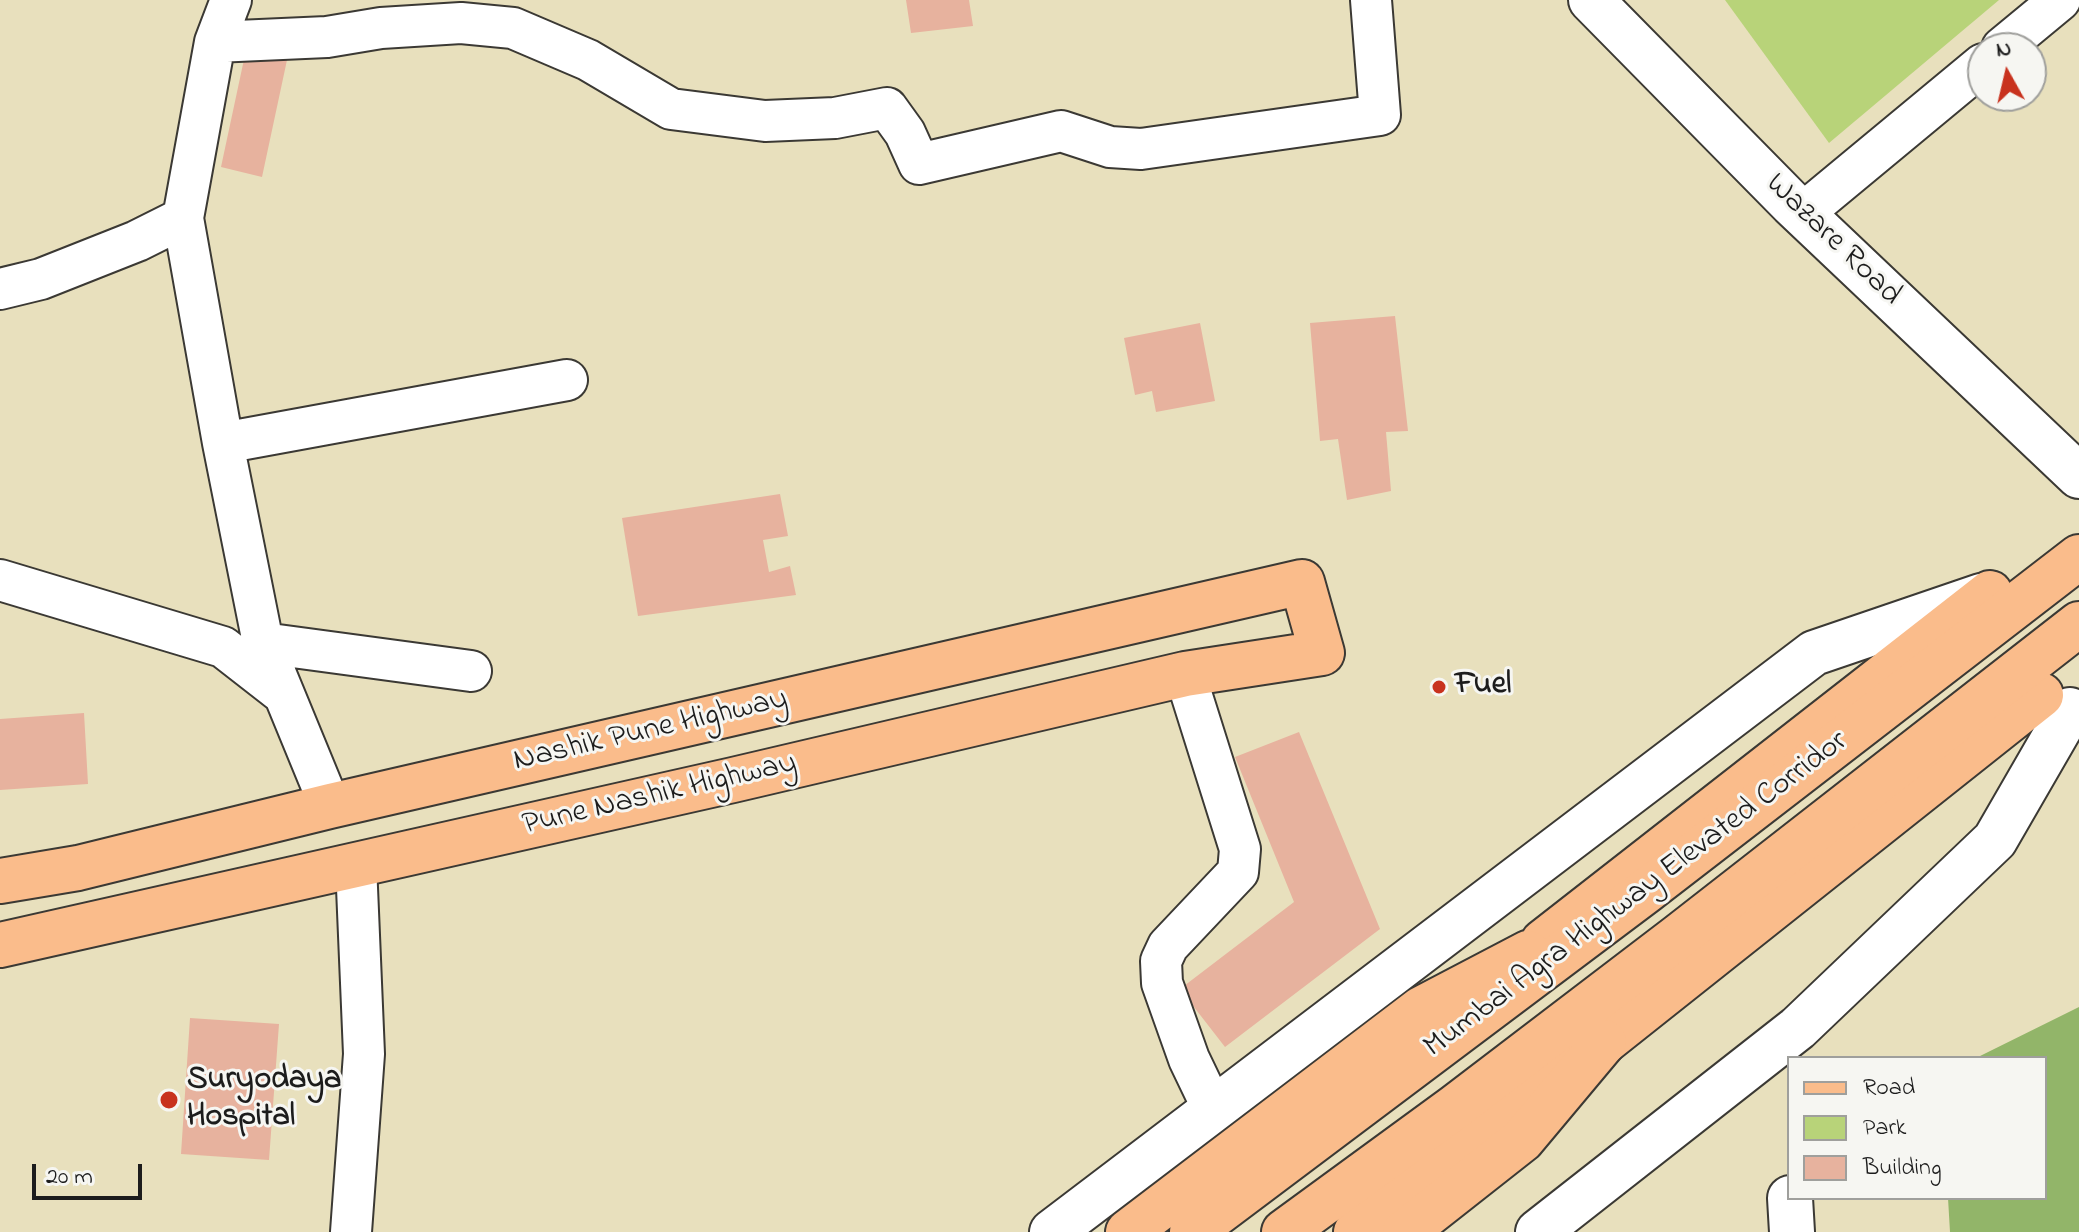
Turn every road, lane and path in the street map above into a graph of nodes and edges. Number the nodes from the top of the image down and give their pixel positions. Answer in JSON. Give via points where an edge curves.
{"nodes":[{"id":1,"x":231,"y":0,"type":"edge"},
{"id":2,"x":1371,"y":0,"type":"edge"},
{"id":3,"x":1591,"y":0,"type":"edge"},
{"id":4,"x":2060,"y":0,"type":"edge"},
{"id":5,"x":2021,"y":32,"type":"edge"},
{"id":6,"x":215,"y":42,"type":"junction"},
{"id":7,"x":1967,"y":77,"type":"edge"},
{"id":8,"x":1802,"y":214,"type":"junction"},
{"id":9,"x":183,"y":218,"type":"junction"},
{"id":10,"x":0,"y":289,"type":"edge"},
{"id":11,"x":567,"y":380,"type":"dead end"},
{"id":12,"x":223,"y":443,"type":"junction"},
{"id":13,"x":2079,"y":476,"type":"edge"},
{"id":14,"x":2079,"y":557,"type":"edge"},
{"id":15,"x":0,"y":580,"type":"edge"},
{"id":16,"x":1302,"y":582,"type":"joint"},
{"id":17,"x":1990,"y":593,"type":"joint"},
{"id":18,"x":2079,"y":624,"type":"edge"},
{"id":19,"x":263,"y":643,"type":"junction"},
{"id":20,"x":471,"y":671,"type":"dead end"},
{"id":21,"x":1185,"y":674,"type":"junction"},
{"id":22,"x":286,"y":696,"type":"junction"},
{"id":23,"x":2056,"y":703,"type":"joint"},
{"id":24,"x":330,"y":806,"type":"junction"},
{"id":25,"x":356,"y":864,"type":"junction"},
{"id":26,"x":0,"y":881,"type":"edge"},
{"id":27,"x":0,"y":945,"type":"edge"},
{"id":28,"x":1532,"y":951,"type":"junction"},
{"id":29,"x":1604,"y":1042,"type":"junction"},
{"id":30,"x":1797,"y":1043,"type":"edge"},
{"id":31,"x":1213,"y":1109,"type":"junction"},
{"id":32,"x":1790,"y":1200,"type":"edge"},
{"id":33,"x":351,"y":1232,"type":"edge"},
{"id":34,"x":1052,"y":1232,"type":"edge"},
{"id":35,"x":1128,"y":1232,"type":"edge"},
{"id":36,"x":1163,"y":1232,"type":"edge"},
{"id":37,"x":1192,"y":1232,"type":"edge"},
{"id":38,"x":1284,"y":1232,"type":"edge"},
{"id":39,"x":1356,"y":1232,"type":"edge"},
{"id":40,"x":1405,"y":1232,"type":"edge"},
{"id":41,"x":1538,"y":1232,"type":"edge"},
{"id":42,"x":1792,"y":1232,"type":"edge"}],
"edges":[{"from":1,"to":6,"type":"street"},
{"from":2,"to":6,"type":"street","via":[[1380,115],[1141,149],[1110,147],[1061,131],[919,164],[887,108],[835,118],[765,121],[671,109],[588,60],[513,28],[461,23]]},
{"from":3,"to":8,"type":"street","name":"Wazare Road"},
{"from":4,"to":5,"type":"street"},
{"from":6,"to":9,"type":"street"},
{"from":7,"to":8,"type":"street"},
{"from":8,"to":13,"type":"street","name":"Wazare Road"},
{"from":9,"to":10,"type":"street","via":[[41,279]]},
{"from":9,"to":12,"type":"street"},
{"from":11,"to":12,"type":"street"},
{"from":12,"to":19,"type":"street"},
{"from":14,"to":37,"type":"main road","name":"Mumbai Agra Highway Elevated Corridor"},
{"from":15,"to":22,"type":"street","via":[[223,647]]},
{"from":16,"to":21,"type":"main road","name":"Pune Nashik Highway","via":[[1322,653]]},
{"from":16,"to":24,"type":"main road","name":"Nashik Pune Highway"},
{"from":17,"to":28,"type":"main road"},
{"from":17,"to":31,"type":"street","via":[[1814,653]]},
{"from":18,"to":38,"type":"main road","name":"Mumbai Agra Highway Elevated Corridor","via":[[1667,945]]},
{"from":19,"to":20,"type":"street"},
{"from":19,"to":22,"type":"street"},
{"from":21,"to":25,"type":"main road","name":"Pune Nashik Highway"},
{"from":21,"to":31,"type":"street","via":[[1240,849],[1238,872],[1168,946],[1161,961],[1162,983]]},
{"from":22,"to":24,"type":"street"},
{"from":23,"to":29,"type":"main road"},
{"from":23,"to":30,"type":"street","via":[[1995,840]]},
{"from":24,"to":26,"type":"main road","name":"Nashik Pune Highway","via":[[78,868]]},
{"from":25,"to":27,"type":"main road","name":"Pune Nashik Highway"},
{"from":25,"to":33,"type":"street","via":[[364,1054]]},
{"from":28,"to":35,"type":"main road","via":[[1421,1009]]},
{"from":28,"to":36,"type":"main road"},
{"from":29,"to":39,"type":"main road"},
{"from":29,"to":40,"type":"main road","via":[[1522,1140]]},
{"from":30,"to":41,"type":"street"},
{"from":31,"to":34,"type":"street"},
{"from":32,"to":42,"type":"street"}]}
